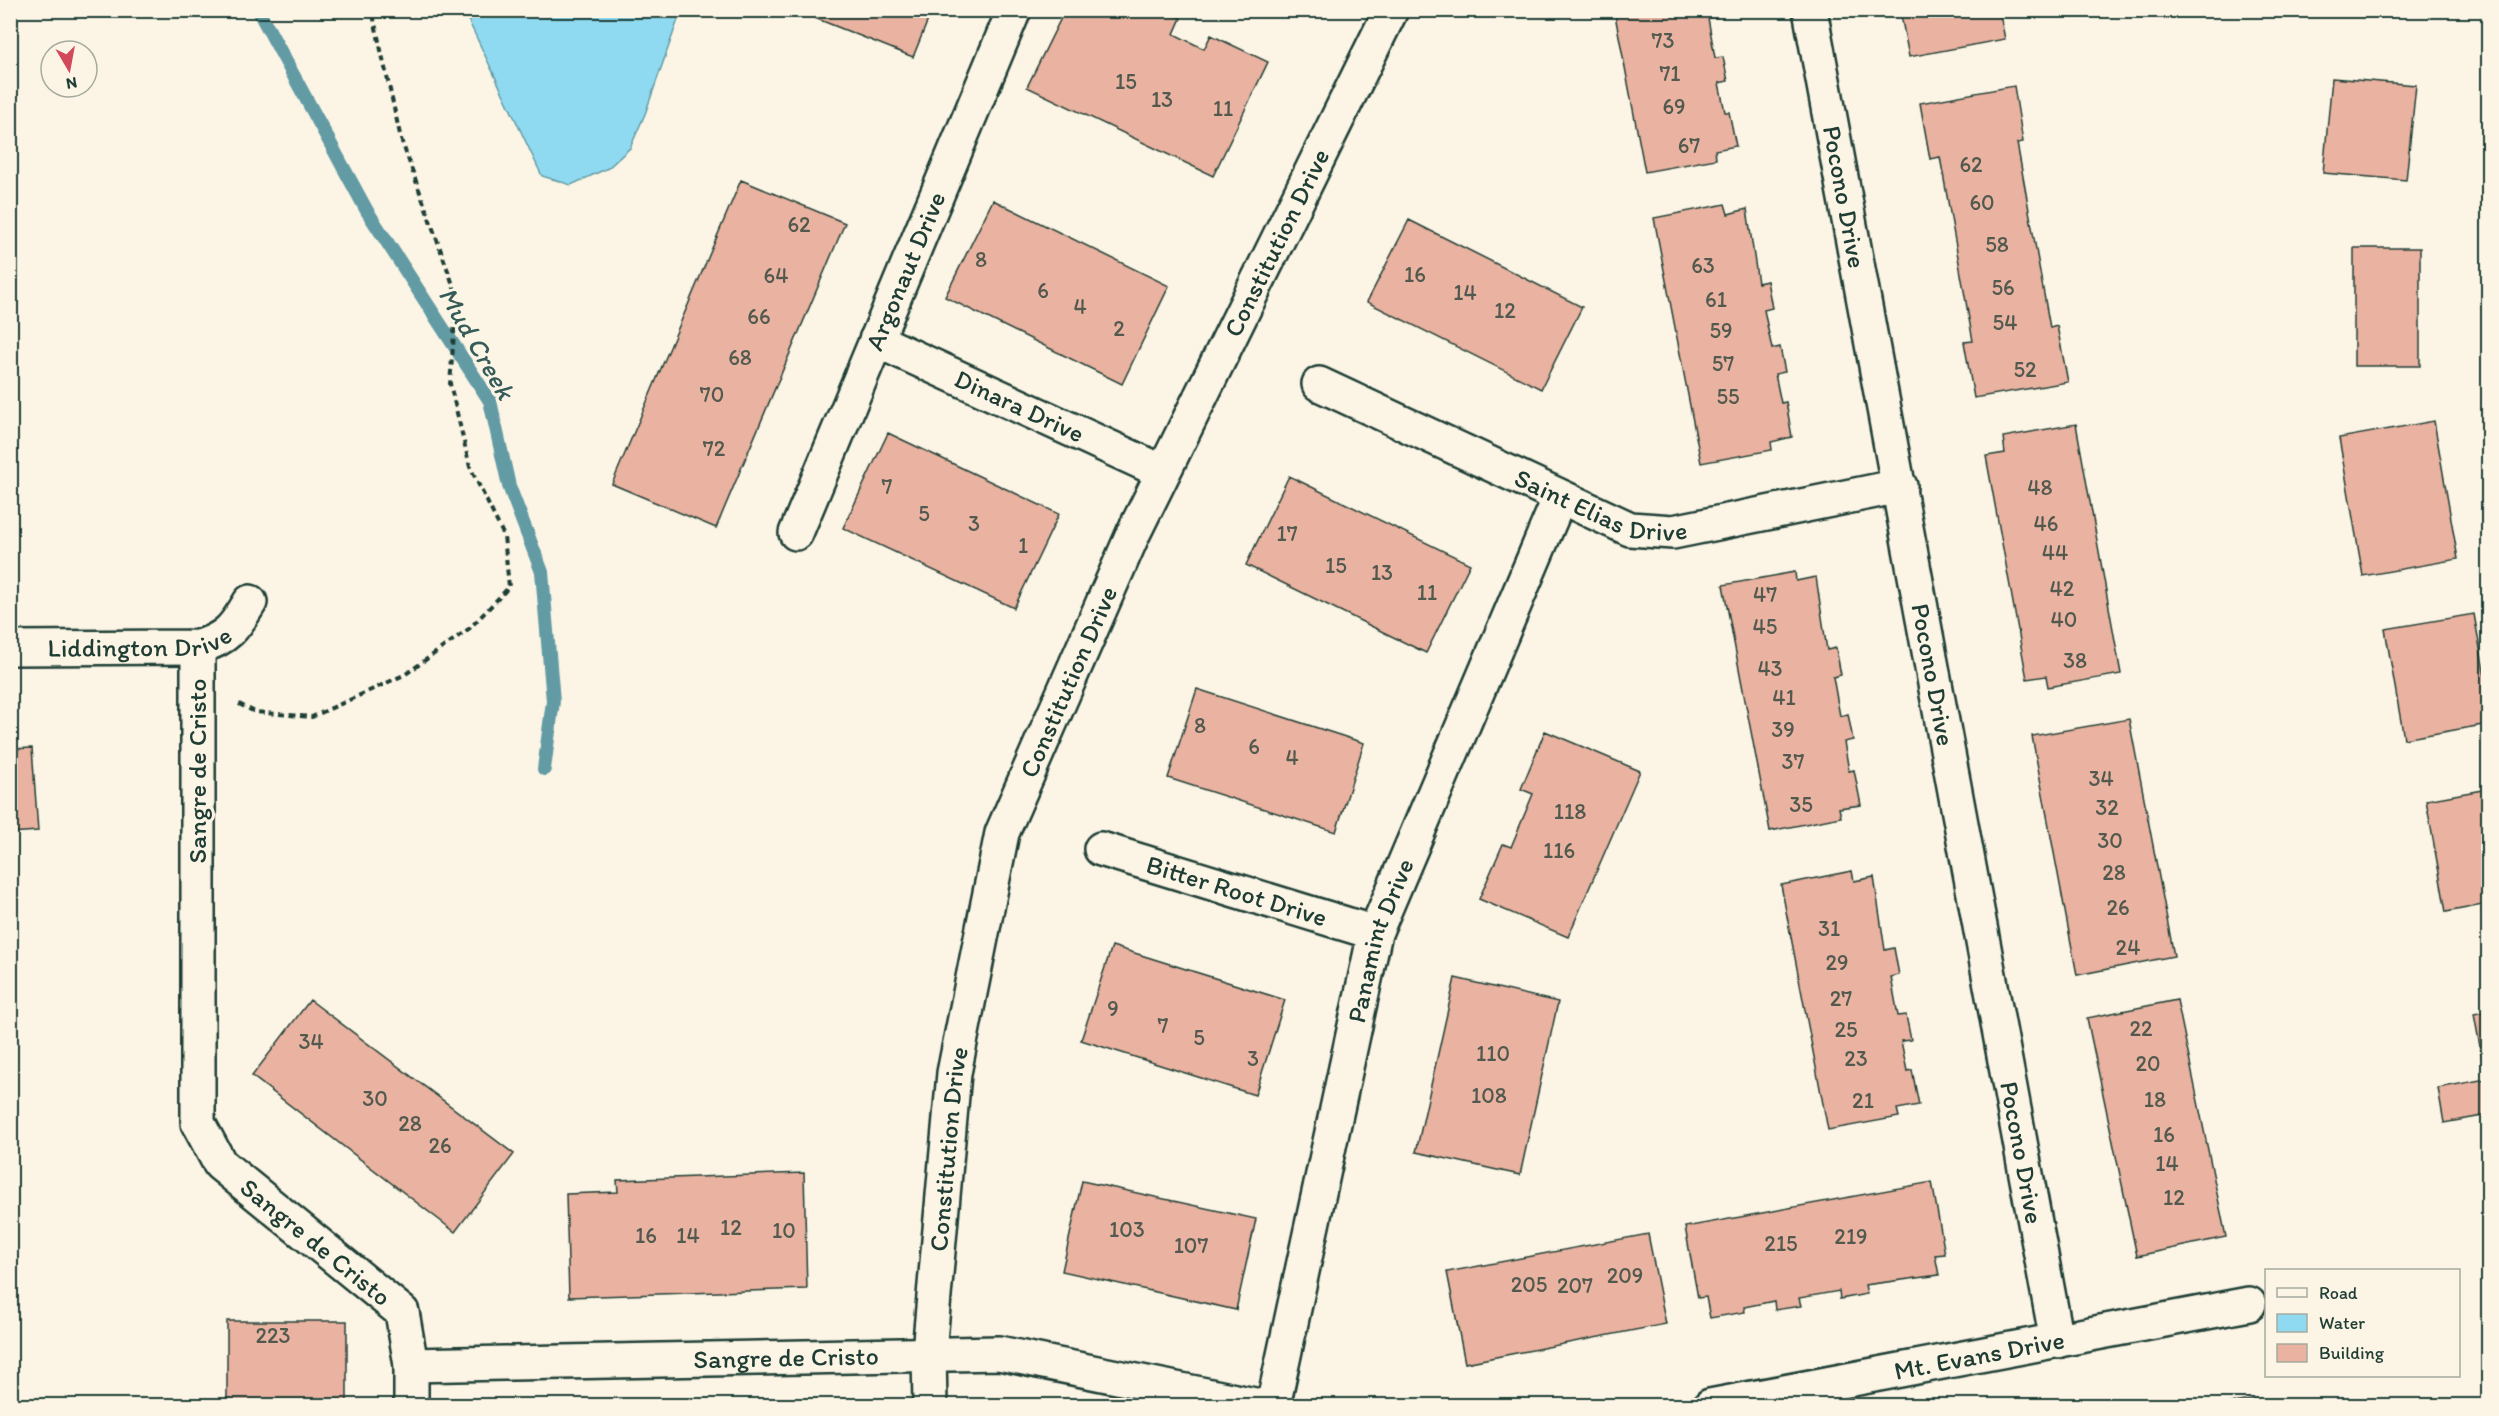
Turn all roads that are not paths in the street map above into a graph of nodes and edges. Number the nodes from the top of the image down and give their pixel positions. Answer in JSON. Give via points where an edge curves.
{"nodes":[{"id":1,"x":1014,"y":10,"type":"edge"},
{"id":2,"x":1391,"y":10,"type":"edge"},
{"id":3,"x":1810,"y":10,"type":"edge"},
{"id":4,"x":876,"y":340,"type":"junction"},
{"id":5,"x":1319,"y":384,"type":"dead end"},
{"id":6,"x":1163,"y":472,"type":"junction"},
{"id":7,"x":1900,"y":486,"type":"junction"},
{"id":8,"x":1560,"y":497,"type":"junction"},
{"id":9,"x":796,"y":533,"type":"dead end"},
{"id":10,"x":250,"y":602,"type":"dead end"},
{"id":11,"x":198,"y":647,"type":"junction"},
{"id":12,"x":10,"y":648,"type":"edge"},
{"id":13,"x":1101,"y":849,"type":"dead end"},
{"id":14,"x":1375,"y":933,"type":"junction"},
{"id":15,"x":2249,"y":1304,"type":"dead end"},
{"id":16,"x":2057,"y":1341,"type":"junction"},
{"id":17,"x":929,"y":1352,"type":"junction"},
{"id":18,"x":411,"y":1365,"type":"junction"},
{"id":19,"x":411,"y":1406,"type":"edge"},
{"id":20,"x":930,"y":1406,"type":"edge"},
{"id":21,"x":1260,"y":1406,"type":"edge"},
{"id":22,"x":1273,"y":1406,"type":"edge"},
{"id":23,"x":1710,"y":1406,"type":"edge"}],
"edges":[{"from":1,"to":4,"type":"street","name":"Argonaut Drive"},
{"from":2,"to":6,"type":"street","name":"Constitution Drive"},
{"from":3,"to":7,"type":"street","name":"Pocono Drive"},
{"from":4,"to":6,"type":"street","name":"Dinara Drive"},
{"from":4,"to":9,"type":"street","name":"Argonaut Drive"},
{"from":5,"to":8,"type":"street","name":"Saint Elias Drive"},
{"from":6,"to":17,"type":"street","name":"Constitution Drive","via":[[1002,833],[954,1073]]},
{"from":7,"to":8,"type":"street","name":"Saint Elias Drive","via":[[1673,532],[1630,529]]},
{"from":7,"to":16,"type":"street","name":"Pocono Drive"},
{"from":8,"to":14,"type":"street","name":"Panamint Drive"},
{"from":10,"to":11,"type":"street","name":"Liddington Drive","via":[[235,626],[218,642]]},
{"from":11,"to":12,"type":"street","name":"Liddington Drive"},
{"from":11,"to":18,"type":"street","name":"Sangre de Cristo","via":[[198,1123],[220,1164],[402,1312]]},
{"from":13,"to":14,"type":"street","name":"Bitter Root Drive"},
{"from":14,"to":22,"type":"street","name":"Panamint Drive"},
{"from":15,"to":16,"type":"street","name":"Mt. Evans Drive"},
{"from":16,"to":23,"type":"street","name":"Mt. Evans Drive"},
{"from":17,"to":18,"type":"street","name":"Sangre de Cristo"},
{"from":17,"to":20,"type":"street","name":"Constitution Drive"},
{"from":17,"to":21,"type":"street","via":[[999,1353]]},
{"from":18,"to":19,"type":"street"}]}
